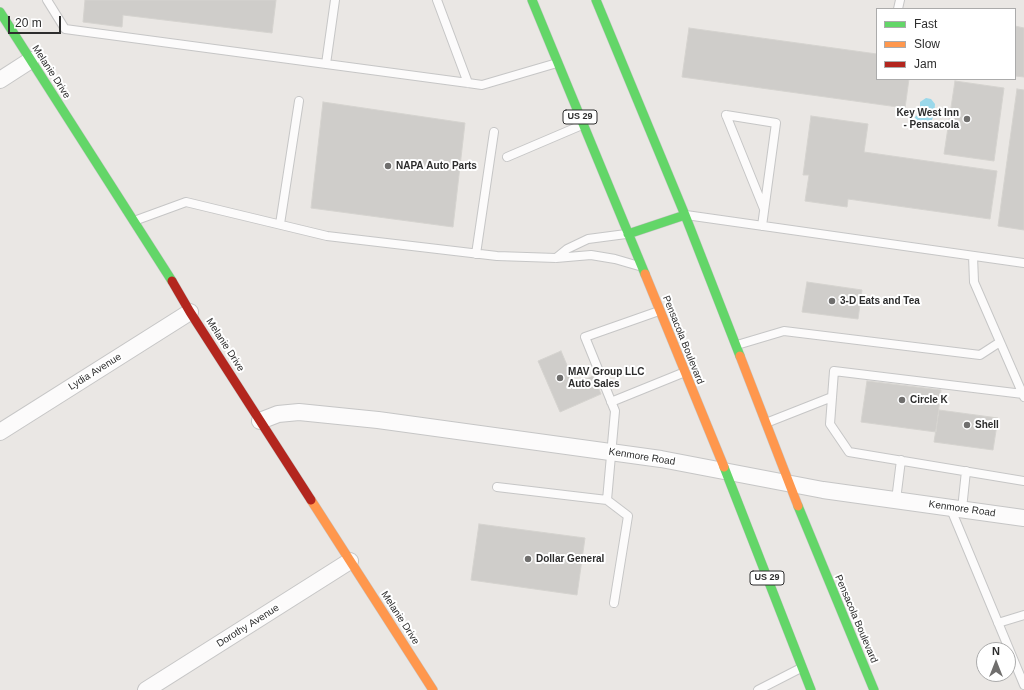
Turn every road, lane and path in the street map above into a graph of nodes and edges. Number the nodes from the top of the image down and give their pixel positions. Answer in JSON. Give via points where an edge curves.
{"nodes":[{"id":1,"x":47,"y":0,"type":"edge"},
{"id":2,"x":335,"y":0,"type":"edge"},
{"id":3,"x":437,"y":0,"type":"edge"},
{"id":4,"x":532,"y":0,"type":"edge"},
{"id":5,"x":596,"y":0,"type":"edge"},
{"id":6,"x":0,"y":12,"type":"edge"},
{"id":7,"x":31,"y":60,"type":"junction"},
{"id":8,"x":558,"y":63,"type":"junction"},
{"id":9,"x":326,"y":64,"type":"junction"},
{"id":10,"x":0,"y":80,"type":"edge"},
{"id":11,"x":468,"y":83,"type":"junction"},
{"id":12,"x":299,"y":101,"type":"dead end"},
{"id":13,"x":583,"y":124,"type":"junction"},
{"id":14,"x":494,"y":132,"type":"dead end"},
{"id":15,"x":507,"y":156,"type":"dead end"},
{"id":16,"x":764,"y":209,"type":"junction"},
{"id":17,"x":685,"y":215,"type":"junction"},
{"id":18,"x":134,"y":221,"type":"junction"},
{"id":19,"x":280,"y":224,"type":"junction"},
{"id":20,"x":762,"y":226,"type":"junction"},
{"id":21,"x":628,"y":234,"type":"junction"},
{"id":22,"x":476,"y":254,"type":"junction"},
{"id":23,"x":973,"y":256,"type":"junction"},
{"id":24,"x":556,"y":258,"type":"junction"},
{"id":25,"x":1024,"y":264,"type":"edge"},
{"id":26,"x":641,"y":266,"type":"junction"},
{"id":27,"x":660,"y":310,"type":"junction"},
{"id":28,"x":190,"y":312,"type":"junction"},
{"id":29,"x":1000,"y":342,"type":"junction"},
{"id":30,"x":735,"y":346,"type":"junction"},
{"id":31,"x":685,"y":372,"type":"junction"},
{"id":32,"x":1023,"y":396,"type":"edge"},
{"id":33,"x":832,"y":397,"type":"junction"},
{"id":34,"x":611,"y":402,"type":"junction"},
{"id":35,"x":260,"y":421,"type":"junction"},
{"id":36,"x":765,"y":424,"type":"junction"},
{"id":37,"x":0,"y":432,"type":"edge"},
{"id":38,"x":612,"y":453,"type":"junction"},
{"id":39,"x":900,"y":460,"type":"junction"},
{"id":40,"x":966,"y":471,"type":"junction"},
{"id":41,"x":726,"y":472,"type":"junction"},
{"id":42,"x":1024,"y":480,"type":"edge"},
{"id":43,"x":789,"y":484,"type":"junction"},
{"id":44,"x":497,"y":487,"type":"dead end"},
{"id":45,"x":607,"y":500,"type":"junction"},
{"id":46,"x":896,"y":500,"type":"junction"},
{"id":47,"x":956,"y":508,"type":"junction"},
{"id":48,"x":1024,"y":518,"type":"edge"},
{"id":49,"x":350,"y":561,"type":"junction"},
{"id":50,"x":614,"y":603,"type":"dead end"},
{"id":51,"x":1024,"y":615,"type":"edge"},
{"id":52,"x":998,"y":624,"type":"junction"},
{"id":53,"x":802,"y":667,"type":"junction"},
{"id":54,"x":1024,"y":686,"type":"edge"},
{"id":55,"x":146,"y":690,"type":"edge"},
{"id":56,"x":433,"y":690,"type":"edge"},
{"id":57,"x":758,"y":690,"type":"edge"},
{"id":58,"x":811,"y":690,"type":"edge"},
{"id":59,"x":874,"y":690,"type":"edge"}],
"edges":[{"from":1,"to":9,"type":"lane","via":[[65,29]]},
{"from":2,"to":9,"type":"lane"},
{"from":3,"to":11,"type":"lane"},
{"from":4,"to":8,"type":"main road","name":"Pensacola Boulevard","number":"US 29"},
{"from":5,"to":17,"type":"main road","name":"Pensacola Boulevard"},
{"from":6,"to":7,"type":"main road","name":"Melanie Drive"},
{"from":7,"to":10,"type":"street"},
{"from":7,"to":18,"type":"main road","name":"Melanie Drive"},
{"from":8,"to":11,"type":"lane","via":[[482,85]]},
{"from":8,"to":13,"type":"main road","name":"Pensacola Boulevard","number":"US 29"},
{"from":9,"to":11,"type":"lane"},
{"from":12,"to":19,"type":"lane"},
{"from":13,"to":15,"type":"lane"},
{"from":13,"to":21,"type":"main road","name":"Pensacola Boulevard","number":"US 29"},
{"from":14,"to":22,"type":"lane"},
{"from":16,"to":16,"type":"lane","via":[[776,123],[726,115],[744,158]]},
{"from":16,"to":20,"type":"lane"},
{"from":17,"to":20,"type":"lane"},
{"from":17,"to":21,"type":"main road"},
{"from":17,"to":30,"type":"main road","name":"Pensacola Boulevard"},
{"from":18,"to":19,"type":"lane","via":[[186,202]]},
{"from":18,"to":28,"type":"main road","name":"Melanie Drive"},
{"from":19,"to":22,"type":"lane","via":[[327,236]]},
{"from":20,"to":23,"type":"lane"},
{"from":21,"to":24,"type":"lane","via":[[588,239],[567,249]]},
{"from":21,"to":26,"type":"main road","name":"Pensacola Boulevard","number":"US 29"},
{"from":22,"to":24,"type":"lane"},
{"from":23,"to":25,"type":"lane"},
{"from":23,"to":29,"type":"lane","via":[[974,282]]},
{"from":24,"to":26,"type":"lane","via":[[591,255]]},
{"from":26,"to":27,"type":"main road","name":"Pensacola Boulevard","number":"US 29"},
{"from":27,"to":31,"type":"main road","name":"Pensacola Boulevard","number":"US 29"},
{"from":27,"to":34,"type":"lane","via":[[585,337]]},
{"from":28,"to":35,"type":"main road","name":"Melanie Drive"},
{"from":28,"to":37,"type":"street","name":"Lydia Avenue"},
{"from":29,"to":30,"type":"lane","via":[[980,356],[784,331]]},
{"from":29,"to":32,"type":"lane"},
{"from":30,"to":36,"type":"main road","name":"Pensacola Boulevard"},
{"from":31,"to":34,"type":"lane"},
{"from":31,"to":41,"type":"main road","name":"Pensacola Boulevard","number":"US 29"},
{"from":32,"to":33,"type":"lane","via":[[834,371]]},
{"from":33,"to":36,"type":"lane"},
{"from":33,"to":39,"type":"lane","via":[[830,424],[849,452]]},
{"from":34,"to":38,"type":"lane","via":[[615,411]]},
{"from":35,"to":38,"type":"street","name":"Kenmore Road","via":[[278,414],[298,412],[386,421]]},
{"from":35,"to":49,"type":"main road","name":"Melanie Drive"},
{"from":36,"to":43,"type":"main road","name":"Pensacola Boulevard"},
{"from":38,"to":41,"type":"street","name":"Kenmore Road"},
{"from":38,"to":45,"type":"lane"},
{"from":39,"to":40,"type":"lane"},
{"from":39,"to":46,"type":"lane"},
{"from":40,"to":42,"type":"lane"},
{"from":40,"to":47,"type":"lane"},
{"from":41,"to":43,"type":"street","name":"Kenmore Road"},
{"from":41,"to":53,"type":"main road","name":"Pensacola Boulevard","number":"US 29"},
{"from":43,"to":46,"type":"street","name":"Kenmore Road"},
{"from":43,"to":59,"type":"main road","name":"Pensacola Boulevard"},
{"from":44,"to":45,"type":"lane"},
{"from":45,"to":50,"type":"lane","via":[[628,516]]},
{"from":46,"to":47,"type":"street","name":"Kenmore Road"},
{"from":47,"to":48,"type":"street","name":"Kenmore Road"},
{"from":47,"to":52,"type":"lane"},
{"from":49,"to":55,"type":"street","name":"Dorothy Avenue"},
{"from":49,"to":56,"type":"main road","name":"Melanie Drive"},
{"from":51,"to":52,"type":"lane"},
{"from":52,"to":54,"type":"lane"},
{"from":53,"to":57,"type":"lane"},
{"from":53,"to":58,"type":"main road","name":"Pensacola Boulevard","number":"US 29"}]}
